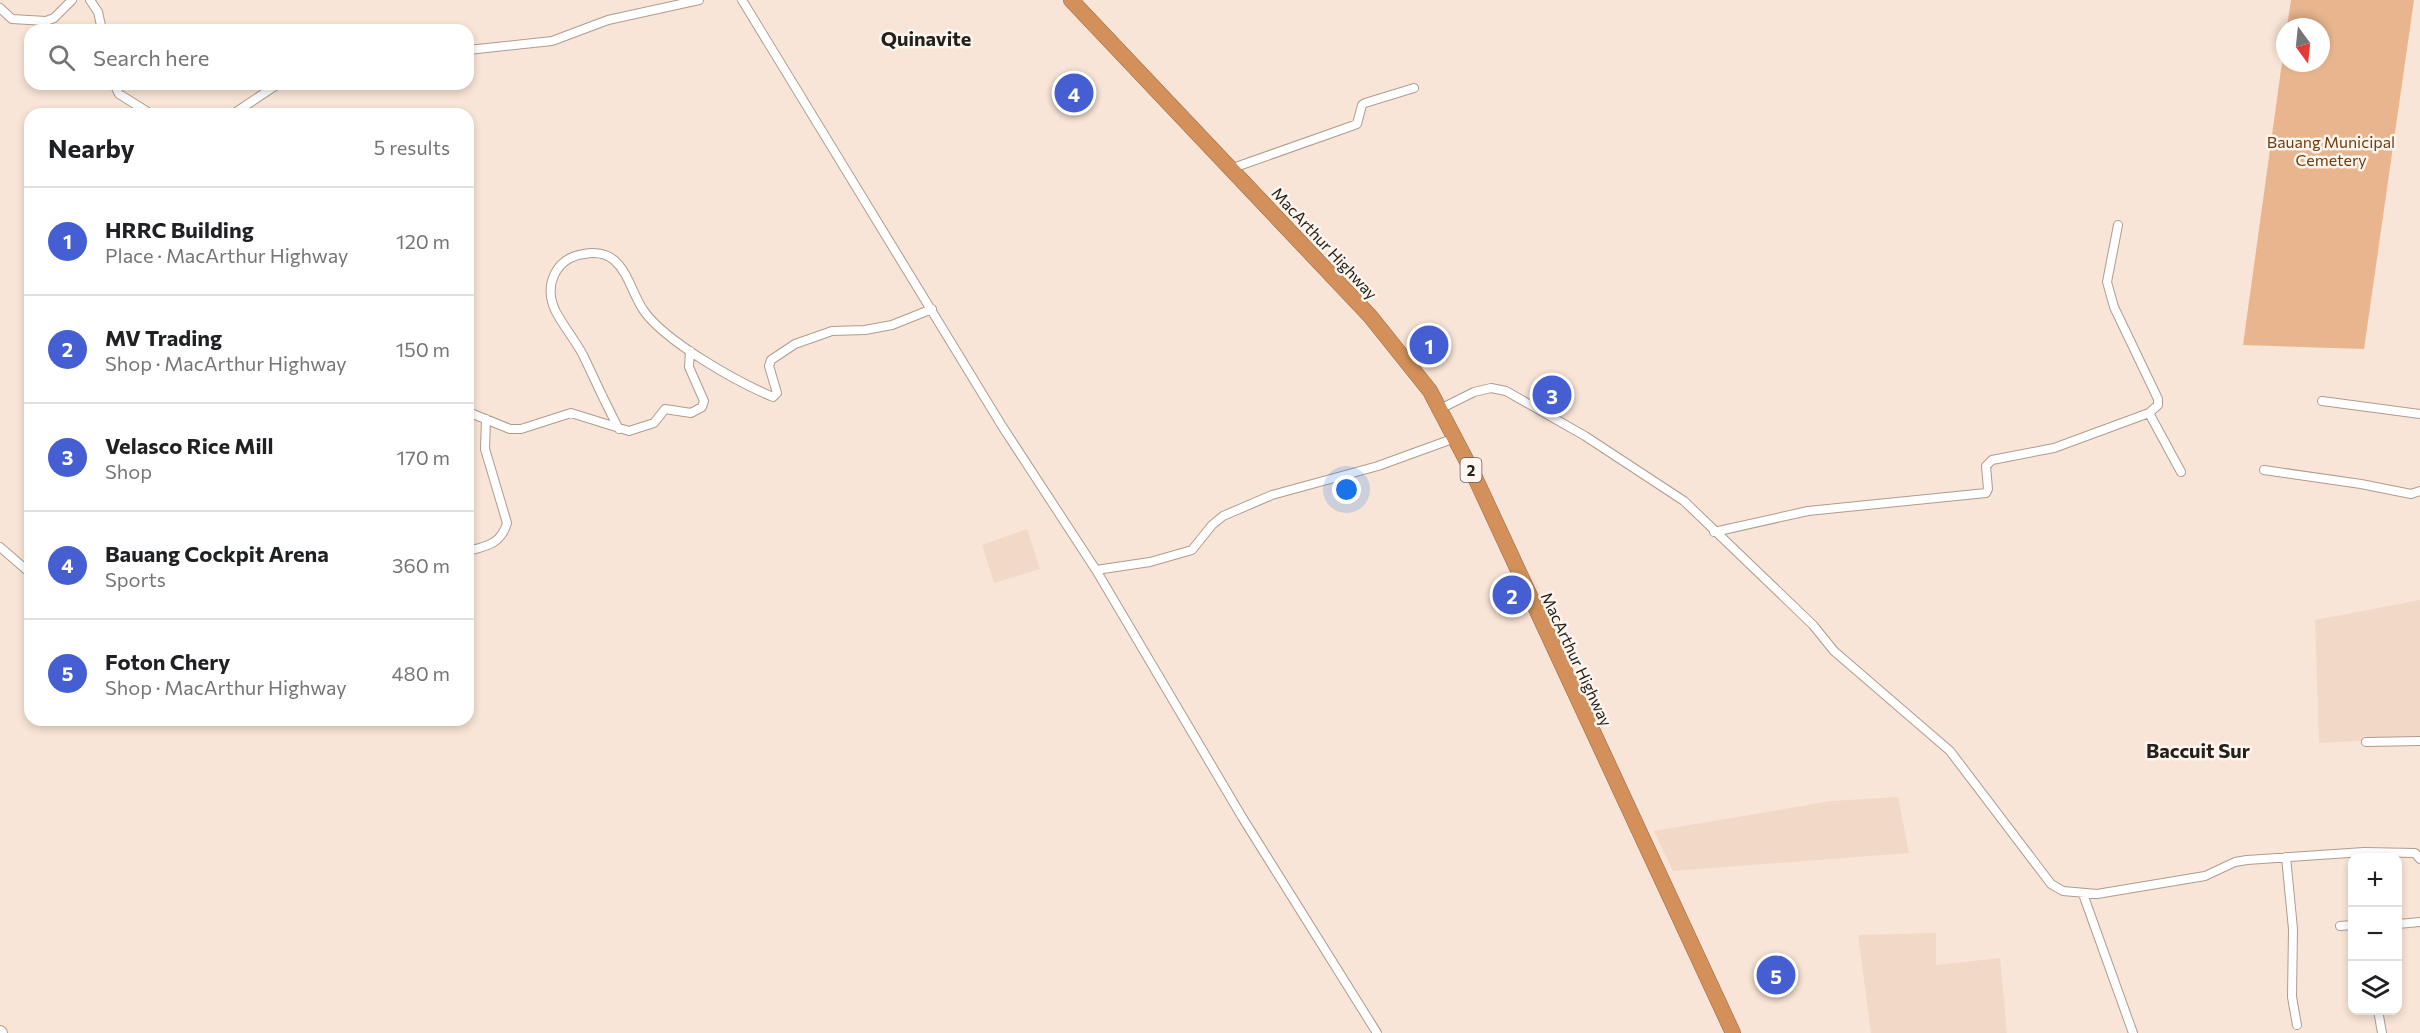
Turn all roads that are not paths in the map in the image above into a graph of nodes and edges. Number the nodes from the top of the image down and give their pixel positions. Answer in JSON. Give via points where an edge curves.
{"nodes":[{"id":1,"x":72,"y":0,"type":"edge"},
{"id":2,"x":90,"y":0,"type":"edge"},
{"id":3,"x":699,"y":0,"type":"edge"},
{"id":4,"x":742,"y":0,"type":"edge"},
{"id":5,"x":1071,"y":0,"type":"edge"},
{"id":6,"x":0,"y":8,"type":"edge"},
{"id":7,"x":101,"y":24,"type":"edge"},
{"id":8,"x":474,"y":49,"type":"edge"},
{"id":9,"x":1414,"y":88,"type":"dead end"},
{"id":10,"x":116,"y":90,"type":"edge"},
{"id":11,"x":269,"y":90,"type":"edge"},
{"id":12,"x":141,"y":108,"type":"edge"},
{"id":13,"x":242,"y":108,"type":"edge"},
{"id":14,"x":1230,"y":169,"type":"junction"},
{"id":15,"x":2118,"y":225,"type":"dead end"},
{"id":16,"x":932,"y":309,"type":"junction"},
{"id":17,"x":690,"y":351,"type":"junction"},
{"id":18,"x":2322,"y":401,"type":"dead end"},
{"id":19,"x":1440,"y":409,"type":"junction"},
{"id":20,"x":2149,"y":413,"type":"junction"},
{"id":21,"x":474,"y":414,"type":"edge"},
{"id":22,"x":2420,"y":414,"type":"edge"},
{"id":23,"x":486,"y":419,"type":"junction"},
{"id":24,"x":619,"y":429,"type":"junction"},
{"id":25,"x":1455,"y":438,"type":"junction"},
{"id":26,"x":2264,"y":470,"type":"dead end"},
{"id":27,"x":2181,"y":472,"type":"dead end"},
{"id":28,"x":2420,"y":491,"type":"edge"},
{"id":29,"x":1714,"y":532,"type":"junction"},
{"id":30,"x":0,"y":547,"type":"edge"},
{"id":31,"x":474,"y":549,"type":"edge"},
{"id":32,"x":24,"y":568,"type":"edge"},
{"id":33,"x":1096,"y":570,"type":"junction"},
{"id":34,"x":2420,"y":741,"type":"edge"},
{"id":35,"x":2366,"y":742,"type":"dead end"},
{"id":36,"x":2286,"y":857,"type":"junction"},
{"id":37,"x":2420,"y":859,"type":"edge"},
{"id":38,"x":2083,"y":894,"type":"junction"},
{"id":39,"x":2420,"y":922,"type":"edge"},
{"id":40,"x":2402,"y":924,"type":"edge"},
{"id":41,"x":2348,"y":925,"type":"edge"},
{"id":42,"x":2340,"y":926,"type":"dead end"},
{"id":43,"x":2379,"y":1015,"type":"edge"},
{"id":44,"x":2297,"y":1025,"type":"dead end"},
{"id":45,"x":1377,"y":1033,"type":"edge"},
{"id":46,"x":1733,"y":1033,"type":"edge"},
{"id":47,"x":2133,"y":1033,"type":"edge"},
{"id":48,"x":2382,"y":1033,"type":"edge"}],
"edges":[{"from":1,"to":6,"type":"street","via":[[46,21],[12,19]]},
{"from":2,"to":7,"type":"street"},
{"from":3,"to":8,"type":"street","via":[[615,18],[552,41]]},
{"from":4,"to":16,"type":"street"},
{"from":5,"to":14,"type":"highway","name":"MacArthur Highway","number":"2"},
{"from":9,"to":14,"type":"street","via":[[1365,103],[1357,124],[1349,128]]},
{"from":10,"to":12,"type":"street"},
{"from":11,"to":13,"type":"street"},
{"from":14,"to":19,"type":"highway","name":"MacArthur Highway","number":"2","via":[[1370,316]]},
{"from":15,"to":20,"type":"street","via":[[2107,282],[2114,307],[2158,399],[2158,405]]},
{"from":16,"to":17,"type":"street","via":[[892,325],[832,331],[795,344],[771,360],[775,397]]},
{"from":16,"to":33,"type":"street"},
{"from":17,"to":24,"type":"street","via":[[689,367],[704,401],[702,407],[691,413],[665,409],[648,427]]},
{"from":17,"to":24,"type":"street","via":[[650,319],[614,259],[589,253],[573,255],[560,263],[554,272],[552,289],[556,312],[579,348]]},
{"from":18,"to":22,"type":"street"},
{"from":19,"to":25,"type":"highway","name":"MacArthur Highway","number":"2"},
{"from":19,"to":29,"type":"street","via":[[1474,392],[1491,388],[1506,391],[1585,436],[1684,501]]},
{"from":20,"to":27,"type":"street"},
{"from":20,"to":29,"type":"street","via":[[2054,448],[1992,460],[1986,466],[1986,493],[1808,511]]},
{"from":21,"to":23,"type":"street"},
{"from":23,"to":24,"type":"street","via":[[510,429],[521,429],[571,413]]},
{"from":23,"to":31,"type":"street","via":[[485,449],[507,523],[505,532],[494,544]]},
{"from":25,"to":33,"type":"street","via":[[1378,466],[1272,495],[1223,516],[1192,550],[1150,562]]},
{"from":25,"to":46,"type":"highway","name":"MacArthur Highway","number":"2"},
{"from":26,"to":28,"type":"street","via":[[2411,494]]},
{"from":29,"to":38,"type":"street","via":[[1813,625],[1834,651],[1950,751],[2051,884],[2063,891]]},
{"from":30,"to":32,"type":"street"},
{"from":33,"to":45,"type":"street","via":[[1242,818]]},
{"from":34,"to":35,"type":"street"},
{"from":36,"to":37,"type":"street","via":[[2394,852],[2415,854]]},
{"from":36,"to":38,"type":"street","via":[[2235,862],[2191,879]]},
{"from":36,"to":44,"type":"street","via":[[2294,942],[2292,997]]},
{"from":38,"to":47,"type":"street"},
{"from":39,"to":40,"type":"street"},
{"from":41,"to":42,"type":"street"},
{"from":43,"to":48,"type":"street"}]}
